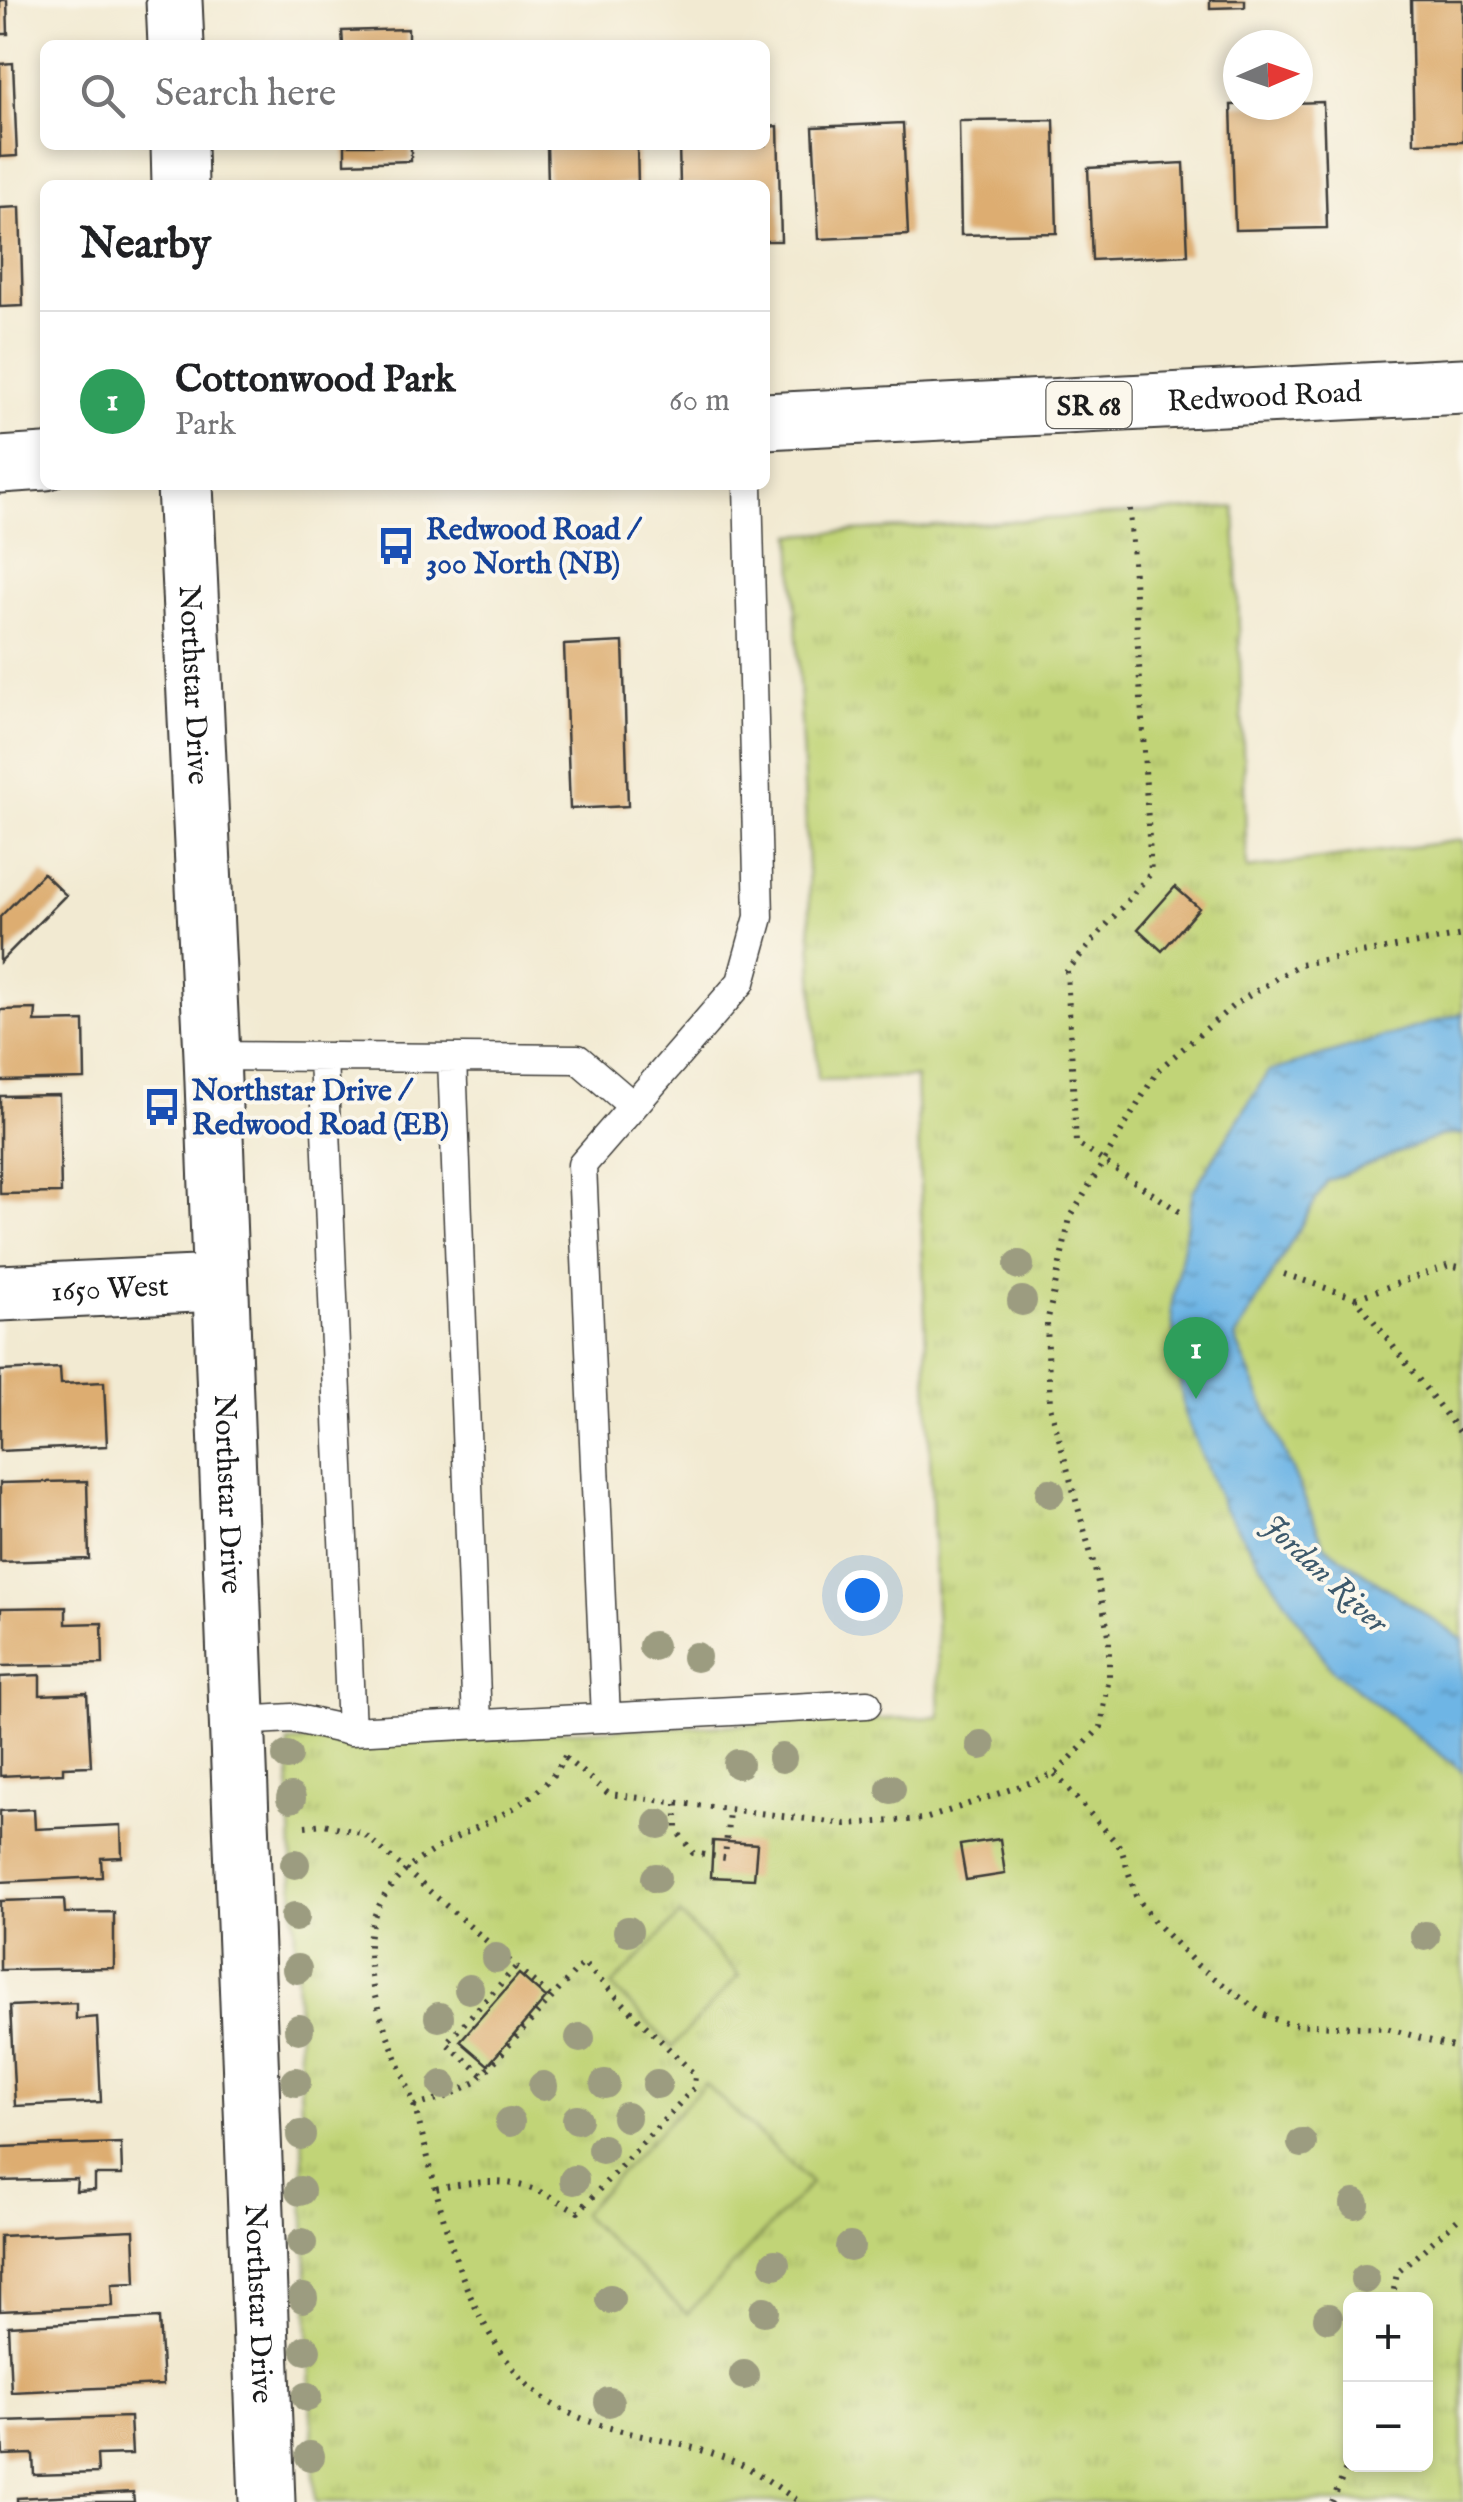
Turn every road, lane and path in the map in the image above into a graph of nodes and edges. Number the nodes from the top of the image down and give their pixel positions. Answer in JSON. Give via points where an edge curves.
{"nodes":[{"id":1,"x":174,"y":0,"type":"edge"},
{"id":2,"x":176,"y":40,"type":"edge"},
{"id":3,"x":179,"y":150,"type":"edge"},
{"id":4,"x":180,"y":180,"type":"edge"},
{"id":5,"x":1463,"y":386,"type":"edge"},
{"id":6,"x":770,"y":422,"type":"edge"},
{"id":7,"x":40,"y":462,"type":"edge"},
{"id":8,"x":0,"y":465,"type":"edge"},
{"id":9,"x":185,"y":490,"type":"edge"},
{"id":10,"x":748,"y":490,"type":"edge"},
{"id":11,"x":1130,"y":509,"type":"dead end"},
{"id":12,"x":1463,"y":935,"type":"edge"},
{"id":13,"x":212,"y":1056,"type":"junction"},
{"id":14,"x":322,"y":1057,"type":"junction"},
{"id":15,"x":452,"y":1058,"type":"junction"},
{"id":16,"x":634,"y":1106,"type":"junction"},
{"id":17,"x":1105,"y":1160,"type":"junction"},
{"id":18,"x":1180,"y":1212,"type":"dead end"},
{"id":19,"x":1463,"y":1268,"type":"edge"},
{"id":20,"x":1284,"y":1274,"type":"dead end"},
{"id":21,"x":218,"y":1283,"type":"junction"},
{"id":22,"x":0,"y":1293,"type":"edge"},
{"id":23,"x":1356,"y":1298,"type":"junction"},
{"id":24,"x":1463,"y":1437,"type":"edge"},
{"id":25,"x":867,"y":1704,"type":"dead end"},
{"id":26,"x":606,"y":1718,"type":"junction"},
{"id":27,"x":560,"y":1720,"type":"junction"},
{"id":28,"x":237,"y":1721,"type":"junction"},
{"id":29,"x":477,"y":1724,"type":"junction"},
{"id":30,"x":351,"y":1730,"type":"junction"},
{"id":31,"x":565,"y":1758,"type":"junction"},
{"id":32,"x":1055,"y":1774,"type":"junction"},
{"id":33,"x":677,"y":1804,"type":"junction"},
{"id":34,"x":729,"y":1811,"type":"junction"},
{"id":35,"x":304,"y":1826,"type":"dead end"},
{"id":36,"x":406,"y":1869,"type":"junction"},
{"id":37,"x":516,"y":1966,"type":"junction"},
{"id":38,"x":551,"y":1997,"type":"junction"},
{"id":39,"x":1463,"y":2050,"type":"edge"},
{"id":40,"x":482,"y":2074,"type":"junction"},
{"id":41,"x":414,"y":2106,"type":"junction"},
{"id":42,"x":435,"y":2190,"type":"junction"},
{"id":43,"x":1463,"y":2215,"type":"edge"},
{"id":44,"x":1393,"y":2292,"type":"edge"},
{"id":45,"x":1345,"y":2472,"type":"edge"},
{"id":46,"x":267,"y":2502,"type":"edge"},
{"id":47,"x":800,"y":2502,"type":"edge"},
{"id":48,"x":1332,"y":2502,"type":"edge"}],
"edges":[{"from":1,"to":2,"type":"street"},
{"from":3,"to":4,"type":"street"},
{"from":5,"to":6,"type":"street","name":"Redwood Road","number":"SR 68"},
{"from":7,"to":8,"type":"street"},
{"from":9,"to":13,"type":"street","name":"Northstar Drive"},
{"from":10,"to":16,"type":"lane","via":[[759,917],[741,982]]},
{"from":11,"to":17,"type":"path","via":[[1151,873],[1067,971],[1076,1143]]},
{"from":12,"to":17,"type":"path","via":[[1300,964],[1234,1005],[1158,1070]]},
{"from":13,"to":14,"type":"lane"},
{"from":13,"to":21,"type":"street","name":"Northstar Drive"},
{"from":14,"to":15,"type":"lane"},
{"from":14,"to":30,"type":"lane"},
{"from":15,"to":16,"type":"lane","via":[[578,1059]]},
{"from":15,"to":29,"type":"lane"},
{"from":16,"to":26,"type":"lane","via":[[582,1165]]},
{"from":17,"to":18,"type":"path"},
{"from":17,"to":32,"type":"path","via":[[1070,1218],[1048,1322],[1050,1406],[1095,1569],[1109,1635],[1109,1677],[1101,1727]]},
{"from":19,"to":23,"type":"path","via":[[1450,1265]]},
{"from":20,"to":23,"type":"path"},
{"from":21,"to":22,"type":"street","name":"1650 West"},
{"from":21,"to":28,"type":"street","name":"Northstar Drive"},
{"from":23,"to":24,"type":"path"},
{"from":25,"to":26,"type":"lane"},
{"from":26,"to":27,"type":"lane"},
{"from":27,"to":29,"type":"lane"},
{"from":27,"to":31,"type":"path"},
{"from":28,"to":30,"type":"lane","via":[[292,1718]]},
{"from":28,"to":46,"type":"street","name":"Northstar Drive"},
{"from":29,"to":30,"type":"lane"},
{"from":31,"to":33,"type":"path","via":[[609,1794]]},
{"from":31,"to":36,"type":"path","via":[[519,1806],[462,1831]]},
{"from":32,"to":34,"type":"path","via":[[925,1819],[846,1824]]},
{"from":32,"to":39,"type":"path","via":[[1121,1848],[1136,1896],[1152,1919],[1264,2015],[1288,2024],[1386,2028]]},
{"from":33,"to":34,"type":"path"},
{"from":33,"to":34,"type":"path","via":[[676,1832],[694,1852],[725,1858]]},
{"from":35,"to":36,"type":"path","via":[[364,1834]]},
{"from":36,"to":37,"type":"path"},
{"from":36,"to":41,"type":"path","via":[[377,1908],[368,1939],[371,1980]]},
{"from":37,"to":38,"type":"path"},
{"from":37,"to":40,"type":"path","via":[[446,2043]]},
{"from":38,"to":40,"type":"path"},
{"from":38,"to":42,"type":"path","via":[[583,1963],[695,2075],[694,2088],[578,2212],[507,2181]]},
{"from":40,"to":41,"type":"path","via":[[442,2099]]},
{"from":41,"to":42,"type":"path"},
{"from":42,"to":47,"type":"path","via":[[478,2312],[510,2365],[547,2400],[594,2425],[743,2466]]},
{"from":43,"to":44,"type":"path","via":[[1397,2273]]},
{"from":45,"to":48,"type":"path"}]}
